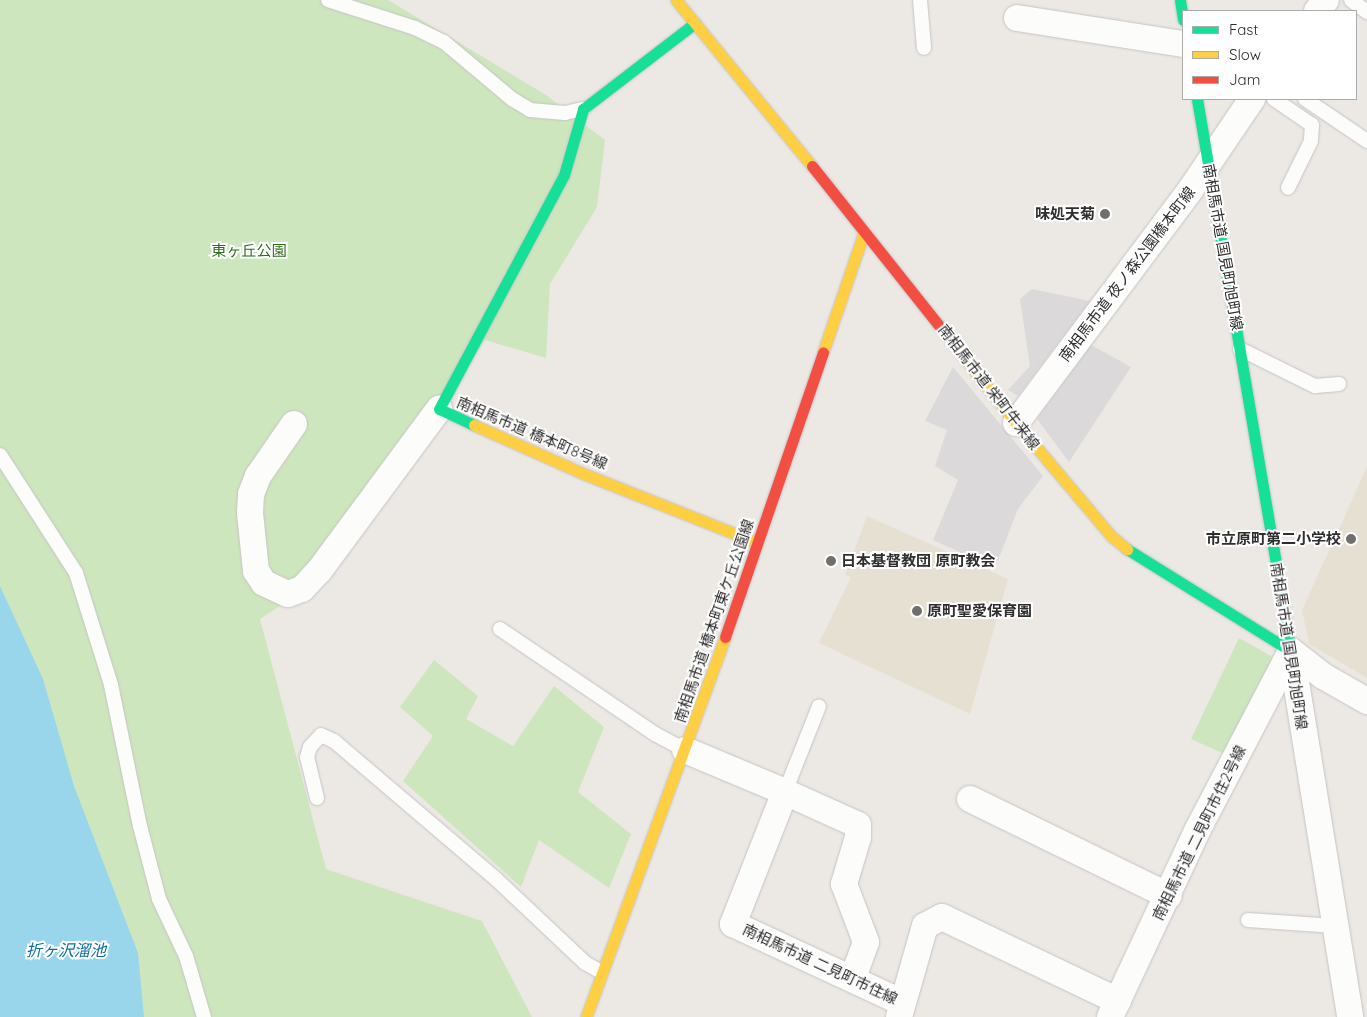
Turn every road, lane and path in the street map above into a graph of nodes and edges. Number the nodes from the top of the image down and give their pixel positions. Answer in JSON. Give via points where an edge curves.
{"nodes":[{"id":1,"x":328,"y":0,"type":"edge"},
{"id":2,"x":676,"y":0,"type":"edge"},
{"id":3,"x":920,"y":0,"type":"edge"},
{"id":4,"x":1180,"y":0,"type":"edge"},
{"id":5,"x":1326,"y":0,"type":"edge"},
{"id":6,"x":1352,"y":0,"type":"edge"},
{"id":7,"x":1318,"y":10,"type":"edge"},
{"id":8,"x":1367,"y":12,"type":"edge"},
{"id":9,"x":1182,"y":13,"type":"edge"},
{"id":10,"x":1017,"y":18,"type":"dead end"},
{"id":11,"x":694,"y":23,"type":"junction"},
{"id":12,"x":1182,"y":44,"type":"edge"},
{"id":13,"x":924,"y":48,"type":"dead end"},
{"id":14,"x":1197,"y":100,"type":"edge"},
{"id":15,"x":1251,"y":100,"type":"edge"},
{"id":16,"x":1275,"y":100,"type":"edge"},
{"id":17,"x":1306,"y":100,"type":"edge"},
{"id":18,"x":583,"y":109,"type":"junction"},
{"id":19,"x":1367,"y":141,"type":"edge"},
{"id":20,"x":1209,"y":162,"type":"junction"},
{"id":21,"x":1288,"y":188,"type":"dead end"},
{"id":22,"x":864,"y":232,"type":"junction"},
{"id":23,"x":1240,"y":349,"type":"junction"},
{"id":24,"x":1339,"y":384,"type":"dead end"},
{"id":25,"x":439,"y":409,"type":"junction"},
{"id":26,"x":1016,"y":423,"type":"junction"},
{"id":27,"x":294,"y":424,"type":"dead end"},
{"id":28,"x":0,"y":455,"type":"edge"},
{"id":29,"x":756,"y":542,"type":"junction"},
{"id":30,"x":500,"y":629,"type":"dead end"},
{"id":31,"x":1291,"y":651,"type":"junction"},
{"id":32,"x":1367,"y":701,"type":"edge"},
{"id":33,"x":819,"y":706,"type":"dead end"},
{"id":34,"x":685,"y":750,"type":"junction"},
{"id":35,"x":785,"y":792,"type":"junction"},
{"id":36,"x":317,"y":798,"type":"dead end"},
{"id":37,"x":970,"y":799,"type":"dead end"},
{"id":38,"x":1169,"y":896,"type":"junction"},
{"id":39,"x":1248,"y":920,"type":"dead end"},
{"id":40,"x":1335,"y":926,"type":"junction"},
{"id":41,"x":601,"y":972,"type":"junction"},
{"id":42,"x":853,"y":978,"type":"junction"},
{"id":43,"x":1114,"y":1009,"type":"edge"},
{"id":44,"x":901,"y":1010,"type":"edge"},
{"id":45,"x":590,"y":1015,"type":"edge"},
{"id":46,"x":204,"y":1017,"type":"edge"},
{"id":47,"x":1350,"y":1017,"type":"edge"}],
"edges":[{"from":1,"to":18,"type":"lane","via":[[386,17],[439,40],[530,110],[565,114]]},
{"from":2,"to":11,"type":"street","name":"南相馬市道 栄町牛来線"},
{"from":3,"to":13,"type":"lane"},
{"from":4,"to":9,"type":"street"},
{"from":5,"to":7,"type":"street"},
{"from":6,"to":8,"type":"lane"},
{"from":10,"to":12,"type":"street"},
{"from":11,"to":18,"type":"street"},
{"from":11,"to":22,"type":"street","name":"南相馬市道 栄町牛来線"},
{"from":14,"to":20,"type":"street","name":"南相馬市道 国見町旭町線"},
{"from":15,"to":20,"type":"street","name":"南相馬市道 夜ノ森公園橋本町線"},
{"from":16,"to":21,"type":"lane","via":[[1312,125],[1311,141]]},
{"from":17,"to":19,"type":"lane"},
{"from":18,"to":25,"type":"street","name":"南相馬市道 橋本町8号線","via":[[564,175]]},
{"from":20,"to":23,"type":"street","name":"南相馬市道 国見町旭町線"},
{"from":20,"to":26,"type":"street","name":"南相馬市道 夜ノ森公園橋本町線"},
{"from":22,"to":26,"type":"street","name":"南相馬市道 栄町牛来線"},
{"from":22,"to":29,"type":"street","name":"南相馬市道 橋本町東ケ丘公園線"},
{"from":23,"to":24,"type":"lane","via":[[1315,386]]},
{"from":23,"to":31,"type":"street","name":"南相馬市道 国見町旭町線"},
{"from":25,"to":27,"type":"street","via":[[318,571],[302,589],[288,594],[264,583],[256,571],[250,513],[251,494],[258,476]]},
{"from":25,"to":29,"type":"street","name":"南相馬市道 橋本町8号線","via":[[584,474]]},
{"from":26,"to":31,"type":"street","name":"南相馬市道 栄町牛来線","via":[[1111,536],[1127,550]]},
{"from":28,"to":46,"type":"lane","via":[[76,573],[111,685],[158,899],[186,956]]},
{"from":29,"to":34,"type":"street","name":"南相馬市道 橋本町東ケ丘公園線"},
{"from":30,"to":34,"type":"lane","via":[[654,734]]},
{"from":31,"to":32,"type":"street","name":"南相馬市道 栄町牛来線","via":[[1323,676]]},
{"from":31,"to":38,"type":"street","name":"南相馬市道 二見町市住2号線","via":[[1197,831]]},
{"from":31,"to":40,"type":"street","name":"南相馬市道 国見町旭町線"},
{"from":33,"to":35,"type":"lane"},
{"from":34,"to":35,"type":"street"},
{"from":34,"to":41,"type":"street","name":"南相馬市道 橋本町東ケ丘公園線"},
{"from":35,"to":42,"type":"street","via":[[858,825],[858,838],[844,884],[866,942]]},
{"from":35,"to":42,"type":"street","name":"南相馬市道 二見町市住線","via":[[733,924]]},
{"from":36,"to":41,"type":"lane","via":[[308,757],[310,747],[321,735],[334,740],[496,879],[585,963]]},
{"from":37,"to":38,"type":"street"},
{"from":38,"to":43,"type":"street","name":"南相馬市道 二見町市住2号線"},
{"from":39,"to":40,"type":"lane"},
{"from":40,"to":47,"type":"street","name":"南相馬市道 国見町旭町線"},
{"from":41,"to":45,"type":"street","name":"南相馬市道 橋本町東ケ丘公園線"},
{"from":42,"to":44,"type":"street","name":"南相馬市道 二見町市住線"},
{"from":43,"to":44,"type":"street","via":[[942,917],[925,926]]}]}
